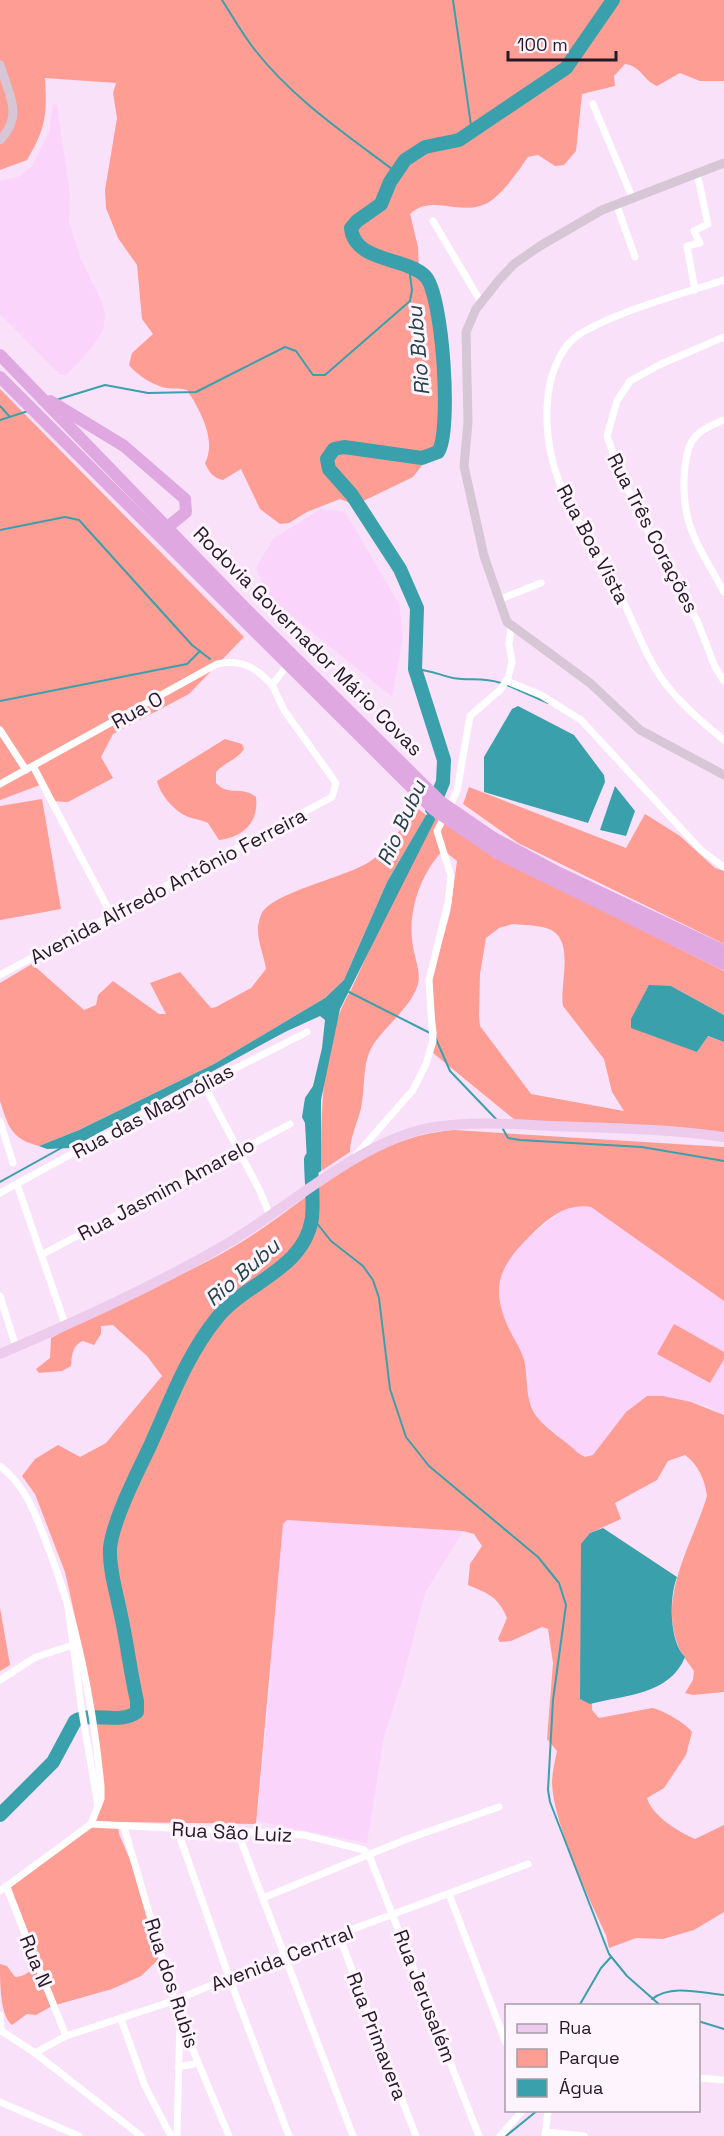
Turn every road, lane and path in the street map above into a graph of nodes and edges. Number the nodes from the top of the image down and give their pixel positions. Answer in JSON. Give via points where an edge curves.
{"nodes":[{"id":1,"x":0,"y":65,"type":"edge"},
{"id":2,"x":593,"y":104,"type":"dead end"},
{"id":3,"x":0,"y":140,"type":"edge"},
{"id":4,"x":724,"y":163,"type":"edge"},
{"id":5,"x":697,"y":172,"type":"junction"},
{"id":6,"x":632,"y":197,"type":"junction"},
{"id":7,"x":616,"y":203,"type":"junction"},
{"id":8,"x":433,"y":221,"type":"dead end"},
{"id":9,"x":634,"y":257,"type":"dead end"},
{"id":10,"x":724,"y":280,"type":"edge"},
{"id":11,"x":695,"y":290,"type":"junction"},
{"id":12,"x":481,"y":302,"type":"junction"},
{"id":13,"x":724,"y":337,"type":"edge"},
{"id":14,"x":0,"y":355,"type":"edge"},
{"id":15,"x":0,"y":377,"type":"edge"},
{"id":16,"x":39,"y":395,"type":"junction"},
{"id":17,"x":724,"y":420,"type":"edge"},
{"id":18,"x":60,"y":435,"type":"junction"},
{"id":19,"x":170,"y":528,"type":"junction"},
{"id":20,"x":541,"y":583,"type":"dead end"},
{"id":21,"x":724,"y":591,"type":"edge"},
{"id":22,"x":498,"y":600,"type":"junction"},
{"id":23,"x":511,"y":627,"type":"junction"},
{"id":24,"x":288,"y":664,"type":"junction"},
{"id":25,"x":507,"y":681,"type":"junction"},
{"id":26,"x":724,"y":681,"type":"edge"},
{"id":27,"x":272,"y":685,"type":"junction"},
{"id":28,"x":0,"y":730,"type":"edge"},
{"id":29,"x":724,"y":741,"type":"edge"},
{"id":30,"x":30,"y":768,"type":"junction"},
{"id":31,"x":724,"y":775,"type":"edge"},
{"id":32,"x":0,"y":784,"type":"edge"},
{"id":33,"x":416,"y":786,"type":"junction"},
{"id":34,"x":335,"y":793,"type":"joint"},
{"id":35,"x":460,"y":822,"type":"junction"},
{"id":36,"x":724,"y":867,"type":"edge"},
{"id":37,"x":111,"y":914,"type":"junction"},
{"id":38,"x":724,"y":951,"type":"edge"},
{"id":39,"x":724,"y":964,"type":"edge"},
{"id":40,"x":0,"y":975,"type":"edge"},
{"id":41,"x":307,"y":1032,"type":"dead end"},
{"id":42,"x":204,"y":1085,"type":"junction"},
{"id":43,"x":0,"y":1121,"type":"edge"},
{"id":44,"x":290,"y":1124,"type":"dead end"},
{"id":45,"x":724,"y":1137,"type":"edge"},
{"id":46,"x":239,"y":1151,"type":"junction"},
{"id":47,"x":13,"y":1163,"type":"dead end"},
{"id":48,"x":350,"y":1164,"type":"junction"},
{"id":49,"x":17,"y":1184,"type":"junction"},
{"id":50,"x":0,"y":1194,"type":"edge"},
{"id":51,"x":270,"y":1216,"type":"junction"},
{"id":52,"x":43,"y":1254,"type":"junction"},
{"id":53,"x":0,"y":1296,"type":"edge"},
{"id":54,"x":65,"y":1324,"type":"junction"},
{"id":55,"x":16,"y":1347,"type":"junction"},
{"id":56,"x":0,"y":1354,"type":"edge"},
{"id":57,"x":0,"y":1466,"type":"edge"},
{"id":58,"x":75,"y":1644,"type":"junction"},
{"id":59,"x":0,"y":1680,"type":"edge"},
{"id":60,"x":98,"y":1806,"type":"junction"},
{"id":61,"x":499,"y":1807,"type":"dead end"},
{"id":62,"x":91,"y":1824,"type":"junction"},
{"id":63,"x":124,"y":1827,"type":"junction"},
{"id":64,"x":177,"y":1829,"type":"junction"},
{"id":65,"x":238,"y":1833,"type":"junction"},
{"id":66,"x":369,"y":1856,"type":"junction"},
{"id":67,"x":528,"y":1864,"type":"dead end"},
{"id":68,"x":3,"y":1888,"type":"edge"},
{"id":69,"x":449,"y":1894,"type":"junction"},
{"id":70,"x":263,"y":1898,"type":"junction"},
{"id":71,"x":393,"y":1915,"type":"junction"},
{"id":72,"x":339,"y":1936,"type":"junction"},
{"id":73,"x":283,"y":1955,"type":"junction"},
{"id":74,"x":228,"y":1977,"type":"junction"},
{"id":75,"x":176,"y":2000,"type":"junction"},
{"id":76,"x":0,"y":2015,"type":"edge"},
{"id":77,"x":121,"y":2019,"type":"junction"},
{"id":78,"x":180,"y":2019,"type":"junction"},
{"id":79,"x":0,"y":2031,"type":"edge"},
{"id":80,"x":66,"y":2036,"type":"junction"},
{"id":81,"x":505,"y":2038,"type":"edge"},
{"id":82,"x":36,"y":2053,"type":"junction"},
{"id":83,"x":198,"y":2063,"type":"junction"},
{"id":84,"x":178,"y":2067,"type":"junction"},
{"id":85,"x":700,"y":2078,"type":"edge"},
{"id":86,"x":724,"y":2080,"type":"edge"},
{"id":87,"x":0,"y":2102,"type":"edge"},
{"id":88,"x":521,"y":2112,"type":"edge"},
{"id":89,"x":548,"y":2112,"type":"edge"},
{"id":90,"x":545,"y":2134,"type":"edge"},
{"id":91,"x":79,"y":2136,"type":"edge"},
{"id":92,"x":141,"y":2136,"type":"edge"},
{"id":93,"x":171,"y":2136,"type":"edge"},
{"id":94,"x":177,"y":2136,"type":"edge"},
{"id":95,"x":228,"y":2136,"type":"edge"},
{"id":96,"x":289,"y":2136,"type":"edge"},
{"id":97,"x":353,"y":2136,"type":"edge"},
{"id":98,"x":416,"y":2136,"type":"edge"},
{"id":99,"x":479,"y":2136,"type":"edge"},
{"id":100,"x":500,"y":2136,"type":"edge"},
{"id":101,"x":584,"y":2136,"type":"edge"}],
"edges":[{"from":1,"to":3,"type":"street","via":[[15,112],[14,124]]},
{"from":2,"to":6,"type":"street"},
{"from":4,"to":5,"type":"street"},
{"from":5,"to":6,"type":"street"},
{"from":5,"to":11,"type":"street","via":[[708,224],[694,231],[700,243],[687,246]]},
{"from":6,"to":7,"type":"street"},
{"from":7,"to":9,"type":"street"},
{"from":7,"to":12,"type":"street","via":[[523,257]]},
{"from":8,"to":12,"type":"street"},
{"from":10,"to":11,"type":"street","name":"Rua Boa Vista"},
{"from":11,"to":29,"type":"street","name":"Rua Boa Vista","via":[[600,322],[576,336],[554,370],[547,406],[554,464],[563,490],[626,606],[650,661],[688,710]]},
{"from":12,"to":22,"type":"street","via":[[469,323],[465,341],[465,478]]},
{"from":13,"to":26,"type":"street","name":"Rua Três Corações","via":[[630,381],[614,407],[608,436],[621,476],[675,586],[697,620]]},
{"from":14,"to":16,"type":"highway","name":"Rodovia Governador Mário Covas"},
{"from":15,"to":18,"type":"highway","name":"Rodovia Governador Mário Covas"},
{"from":16,"to":19,"type":"highway","name":"Rodovia Governador Mário Covas"},
{"from":16,"to":19,"type":"highway","via":[[105,433],[178,491],[187,509]]},
{"from":17,"to":21,"type":"street","via":[[701,431],[692,441],[684,475],[684,509],[689,528]]},
{"from":18,"to":19,"type":"highway","via":[[77,445],[160,529]]},
{"from":18,"to":24,"type":"highway","name":"Rodovia Governador Mário Covas"},
{"from":19,"to":33,"type":"highway","name":"Rodovia Governador Mário Covas"},
{"from":20,"to":22,"type":"street"},
{"from":22,"to":23,"type":"street"},
{"from":23,"to":25,"type":"street","via":[[512,662]]},
{"from":23,"to":31,"type":"street","via":[[590,682],[640,730]]},
{"from":24,"to":27,"type":"street"},
{"from":24,"to":33,"type":"highway","name":"Rodovia Governador Mário Covas"},
{"from":25,"to":36,"type":"street","via":[[541,695],[580,720],[701,850]]},
{"from":25,"to":48,"type":"street","via":[[470,716],[457,791],[437,831],[451,876],[429,980],[434,1033],[430,1053],[413,1089]]},
{"from":27,"to":30,"type":"street","name":"Rua O","via":[[249,665],[217,664]]},
{"from":27,"to":34,"type":"street","name":"Rua O","via":[[284,710],[334,779]]},
{"from":28,"to":30,"type":"street"},
{"from":30,"to":32,"type":"street","name":"Rua O"},
{"from":30,"to":37,"type":"street"},
{"from":33,"to":35,"type":"highway","name":"Rodovia Governador Mário Covas"},
{"from":34,"to":37,"type":"street","name":"Avenida Alfredo Antônio Ferreira","via":[[324,803]]},
{"from":35,"to":38,"type":"highway","name":"Rodovia Governador Mário Covas"},
{"from":35,"to":39,"type":"highway","name":"Rodovia Governador Mário Covas","via":[[497,853]]},
{"from":37,"to":40,"type":"street","name":"Avenida Alfredo Antônio Ferreira"},
{"from":41,"to":42,"type":"street","name":"Rua das Magnólias"},
{"from":42,"to":46,"type":"street"},
{"from":42,"to":49,"type":"street","name":"Rua das Magnólias"},
{"from":43,"to":47,"type":"street"},
{"from":44,"to":46,"type":"street","name":"Rua Jasmim Amarelo"},
{"from":45,"to":48,"type":"main road","via":[[472,1124],[412,1133]]},
{"from":46,"to":51,"type":"street"},
{"from":46,"to":52,"type":"street","name":"Rua Jasmim Amarelo"},
{"from":48,"to":51,"type":"main road"},
{"from":49,"to":50,"type":"street","name":"Rua das Magnólias"},
{"from":49,"to":52,"type":"street"},
{"from":51,"to":54,"type":"main road","via":[[182,1269]]},
{"from":52,"to":54,"type":"street"},
{"from":53,"to":55,"type":"street"},
{"from":54,"to":55,"type":"main road"},
{"from":55,"to":56,"type":"main road"},
{"from":57,"to":58,"type":"street","via":[[18,1482],[28,1499],[68,1605]]},
{"from":58,"to":59,"type":"street","via":[[25,1662]]},
{"from":58,"to":60,"type":"street"},
{"from":58,"to":60,"type":"street","via":[[91,1711],[101,1786]]},
{"from":60,"to":62,"type":"street"},
{"from":61,"to":66,"type":"street"},
{"from":62,"to":63,"type":"street","name":"Rua São Luiz"},
{"from":62,"to":68,"type":"street"},
{"from":63,"to":64,"type":"street","name":"Rua São Luiz"},
{"from":63,"to":75,"type":"street","name":"Rua dos Rubis"},
{"from":64,"to":65,"type":"street","name":"Rua São Luiz"},
{"from":64,"to":74,"type":"street"},
{"from":65,"to":66,"type":"street","name":"Rua São Luiz","via":[[304,1835],[359,1848]]},
{"from":65,"to":70,"type":"street"},
{"from":66,"to":70,"type":"street"},
{"from":66,"to":71,"type":"street","name":"Rua Jerusalém"},
{"from":67,"to":69,"type":"street","name":"Avenida Central"},
{"from":68,"to":80,"type":"street","name":"Rua N"},
{"from":69,"to":71,"type":"street","name":"Avenida Central"},
{"from":69,"to":81,"type":"street"},
{"from":70,"to":73,"type":"street"},
{"from":71,"to":72,"type":"street","name":"Avenida Central"},
{"from":71,"to":99,"type":"street","name":"Rua Jerusalém"},
{"from":72,"to":73,"type":"street","name":"Avenida Central"},
{"from":72,"to":98,"type":"street","name":"Rua Primavera"},
{"from":73,"to":74,"type":"street","name":"Avenida Central"},
{"from":73,"to":97,"type":"street"},
{"from":74,"to":75,"type":"street","name":"Avenida Central"},
{"from":74,"to":96,"type":"street"},
{"from":75,"to":77,"type":"street","name":"Avenida Central"},
{"from":75,"to":78,"type":"street","name":"Rua dos Rubis"},
{"from":76,"to":79,"type":"street"},
{"from":77,"to":80,"type":"street","name":"Avenida Central"},
{"from":77,"to":93,"type":"street","via":[[145,2086]]},
{"from":78,"to":83,"type":"street","name":"Rua dos Rubis"},
{"from":78,"to":84,"type":"street"},
{"from":79,"to":82,"type":"street"},
{"from":80,"to":82,"type":"street","name":"Avenida Central"},
{"from":82,"to":92,"type":"street"},
{"from":83,"to":84,"type":"street"},
{"from":83,"to":95,"type":"street","name":"Rua dos Rubis"},
{"from":84,"to":94,"type":"street"},
{"from":85,"to":86,"type":"street"},
{"from":87,"to":91,"type":"street"},
{"from":88,"to":100,"type":"street"},
{"from":89,"to":90,"type":"street"},
{"from":90,"to":101,"type":"street"}]}
